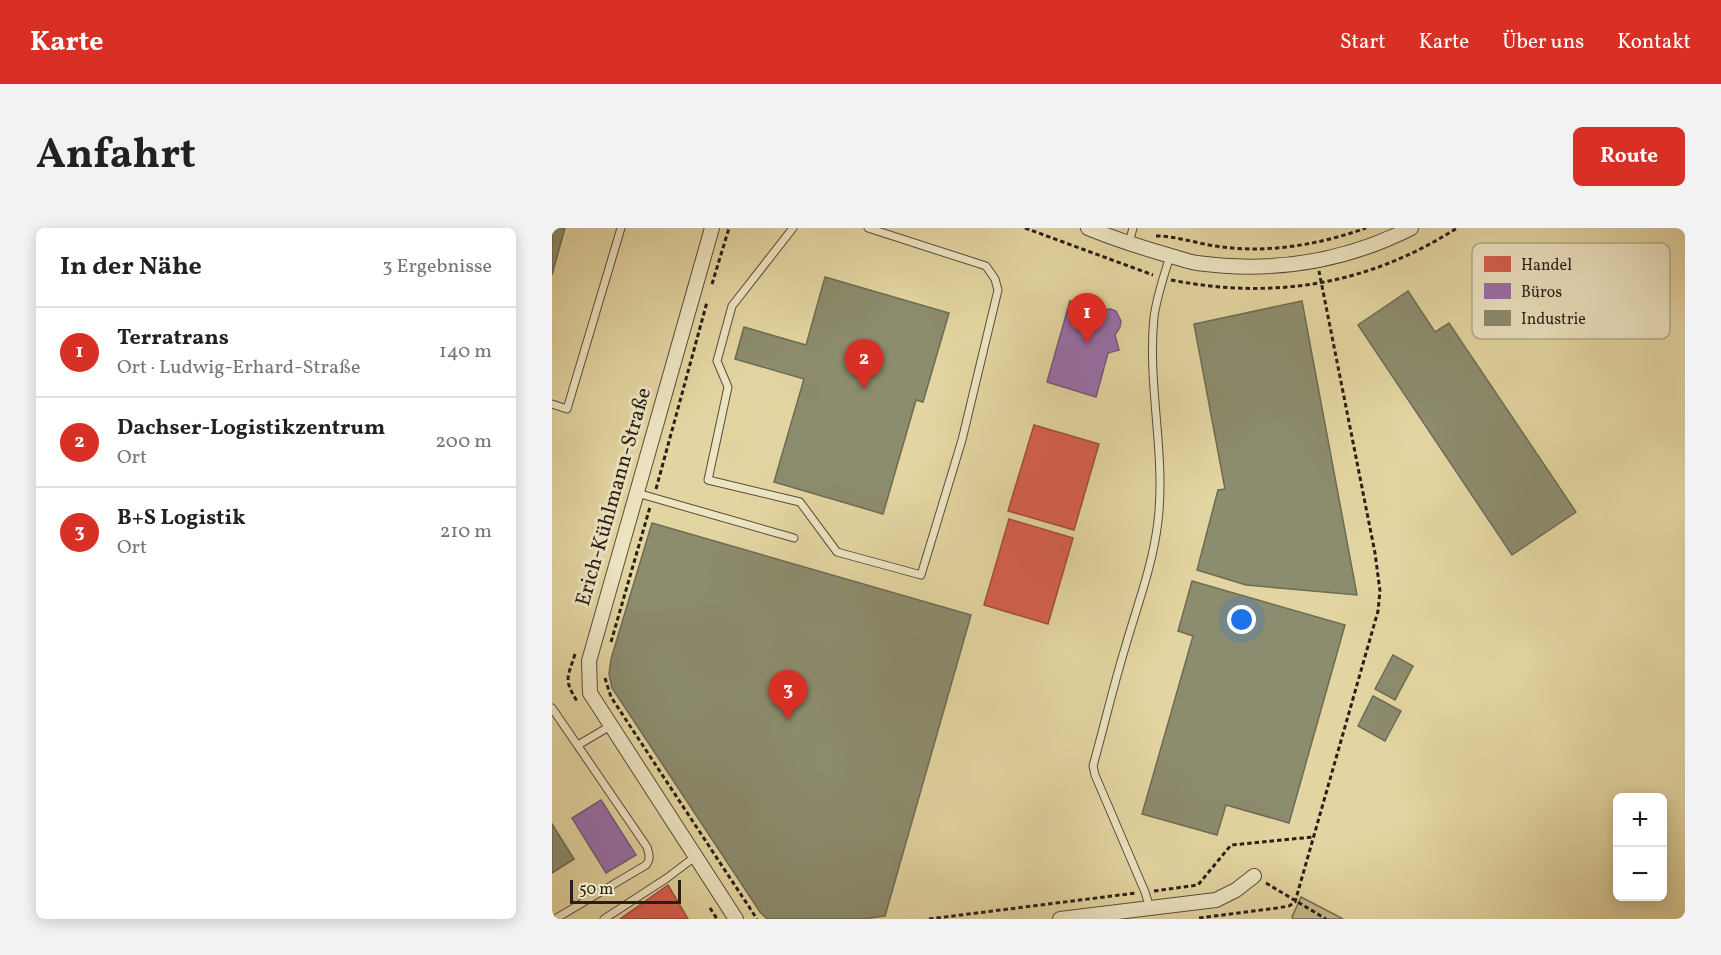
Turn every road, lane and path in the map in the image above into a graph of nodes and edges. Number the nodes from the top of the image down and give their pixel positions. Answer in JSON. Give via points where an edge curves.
{"nodes":[{"id":1,"x":621,"y":228,"type":"edge"},
{"id":2,"x":712,"y":228,"type":"edge"},
{"id":3,"x":729,"y":228,"type":"edge"},
{"id":4,"x":793,"y":228,"type":"edge"},
{"id":5,"x":868,"y":228,"type":"edge"},
{"id":6,"x":1088,"y":228,"type":"edge"},
{"id":7,"x":1133,"y":228,"type":"edge"},
{"id":8,"x":1366,"y":228,"type":"edge"},
{"id":9,"x":1411,"y":228,"type":"edge"},
{"id":10,"x":1110,"y":232,"type":"edge"},
{"id":11,"x":1129,"y":243,"type":"junction"},
{"id":12,"x":1170,"y":255,"type":"junction"},
{"id":13,"x":1321,"y":283,"type":"dead end"},
{"id":14,"x":552,"y":405,"type":"edge"},
{"id":15,"x":637,"y":493,"type":"junction"},
{"id":16,"x":653,"y":497,"type":"junction"},
{"id":17,"x":795,"y":538,"type":"dead end"},
{"id":18,"x":577,"y":646,"type":"dead end"},
{"id":19,"x":609,"y":648,"type":"dead end"},
{"id":20,"x":604,"y":671,"type":"dead end"},
{"id":21,"x":580,"y":705,"type":"dead end"},
{"id":22,"x":552,"y":708,"type":"edge"},
{"id":23,"x":612,"y":725,"type":"junction"},
{"id":24,"x":578,"y":745,"type":"junction"},
{"id":25,"x":1313,"y":837,"type":"junction"},
{"id":26,"x":696,"y":856,"type":"junction"},
{"id":27,"x":1254,"y":876,"type":"joint"},
{"id":28,"x":1145,"y":892,"type":"junction"},
{"id":29,"x":706,"y":901,"type":"dead end"},
{"id":30,"x":1295,"y":902,"type":"junction"},
{"id":31,"x":1150,"y":908,"type":"junction"},
{"id":32,"x":555,"y":919,"type":"edge"},
{"id":33,"x":604,"y":919,"type":"edge"},
{"id":34,"x":717,"y":919,"type":"edge"},
{"id":35,"x":736,"y":919,"type":"edge"},
{"id":36,"x":757,"y":919,"type":"edge"},
{"id":37,"x":929,"y":919,"type":"edge"},
{"id":38,"x":1060,"y":919,"type":"edge"},
{"id":39,"x":1189,"y":919,"type":"edge"},
{"id":40,"x":1326,"y":919,"type":"edge"}],
"edges":[{"from":1,"to":14,"type":"lane","via":[[567,409]]},
{"from":2,"to":15,"type":"street","name":"Erich-Kühlmann-Straße"},
{"from":3,"to":16,"type":"path"},
{"from":4,"to":5,"type":"lane","via":[[732,306],[717,361],[728,387],[708,480],[800,502],[837,552],[921,575],[962,440],[998,290],[986,266]]},
{"from":6,"to":10,"type":"street"},
{"from":7,"to":8,"type":"path","via":[[1150,236],[1255,248],[1315,243]]},
{"from":7,"to":11,"type":"lane"},
{"from":9,"to":12,"type":"street","via":[[1352,253],[1275,266],[1196,263]]},
{"from":10,"to":11,"type":"street"},
{"from":11,"to":12,"type":"street"},
{"from":12,"to":28,"type":"lane","via":[[1154,318],[1153,367],[1160,461],[1154,552],[1093,766]]},
{"from":13,"to":25,"type":"path","via":[[1380,591],[1378,611]]},
{"from":15,"to":16,"type":"lane"},
{"from":15,"to":23,"type":"street","name":"Erich-Kühlmann-Straße","via":[[589,662],[590,693]]},
{"from":16,"to":17,"type":"lane"},
{"from":16,"to":19,"type":"path"},
{"from":18,"to":21,"type":"path","via":[[567,681]]},
{"from":20,"to":36,"type":"path","via":[[611,697]]},
{"from":22,"to":24,"type":"lane"},
{"from":23,"to":24,"type":"lane"},
{"from":23,"to":26,"type":"street","name":"Erich-Kühlmann-Straße"},
{"from":24,"to":32,"type":"lane","via":[[647,847],[649,861]]},
{"from":25,"to":28,"type":"path","via":[[1231,845],[1198,885]]},
{"from":25,"to":30,"type":"path"},
{"from":26,"to":33,"type":"lane"},
{"from":26,"to":35,"type":"street","name":"Erich-Kühlmann-Straße"},
{"from":27,"to":30,"type":"path"},
{"from":27,"to":31,"type":"street","via":[[1216,900]]},
{"from":28,"to":31,"type":"lane"},
{"from":28,"to":37,"type":"path"},
{"from":29,"to":34,"type":"path"},
{"from":30,"to":39,"type":"path","via":[[1277,908]]},
{"from":30,"to":40,"type":"path"},
{"from":31,"to":38,"type":"street"}]}
